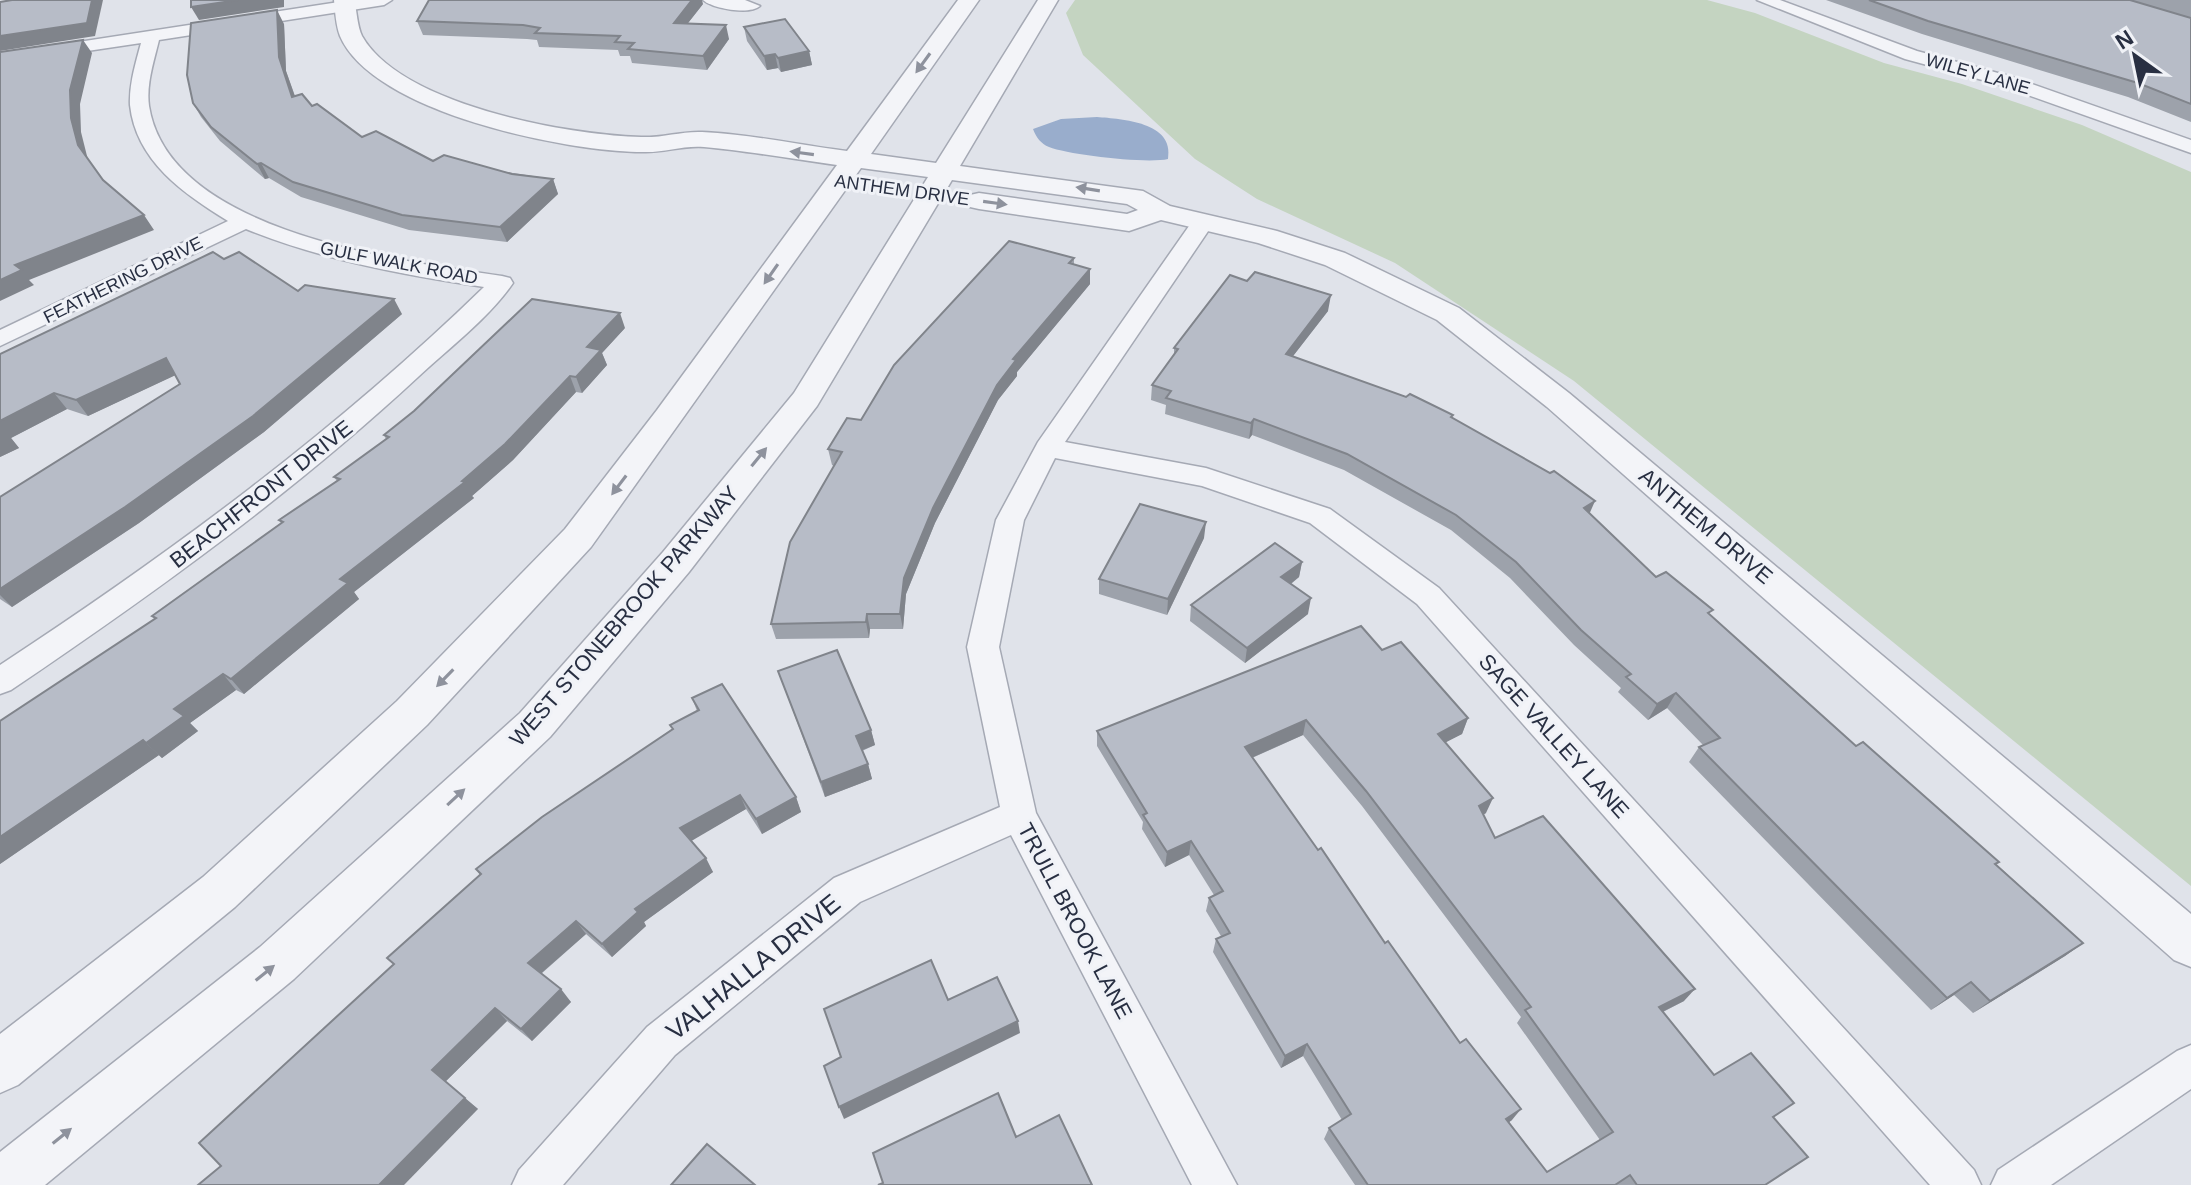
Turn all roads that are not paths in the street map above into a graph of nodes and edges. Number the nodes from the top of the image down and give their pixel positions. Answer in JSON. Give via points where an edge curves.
{"nodes":[{"id":1,"x":384,"y":0,"type":"edge"},
{"id":2,"x":711,"y":0,"type":"edge"},
{"id":3,"x":969,"y":0,"type":"edge"},
{"id":4,"x":1048,"y":0,"type":"edge"},
{"id":5,"x":1765,"y":0,"type":"edge"},
{"id":6,"x":343,"y":3,"type":"edge"},
{"id":7,"x":752,"y":6,"type":"dead end"},
{"id":8,"x":151,"y":36,"type":"junction"},
{"id":9,"x":0,"y":59,"type":"edge"},
{"id":10,"x":2191,"y":147,"type":"edge"},
{"id":11,"x":845,"y":171,"type":"junction"},
{"id":12,"x":937,"y":183,"type":"junction"},
{"id":13,"x":245,"y":221,"type":"junction"},
{"id":14,"x":1204,"y":221,"type":"junction"},
{"id":15,"x":502,"y":283,"type":"joint"},
{"id":16,"x":0,"y":339,"type":"edge"},
{"id":17,"x":1047,"y":448,"type":"junction"},
{"id":18,"x":0,"y":681,"type":"edge"},
{"id":19,"x":1019,"y":815,"type":"junction"},
{"id":20,"x":2191,"y":944,"type":"edge"},
{"id":21,"x":2191,"y":1065,"type":"edge"},
{"id":22,"x":0,"y":1067,"type":"edge"},
{"id":23,"x":2,"y":1185,"type":"edge"},
{"id":24,"x":534,"y":1185,"type":"edge"},
{"id":25,"x":1215,"y":1185,"type":"edge"},
{"id":26,"x":1959,"y":1185,"type":"edge"},
{"id":27,"x":2013,"y":1185,"type":"edge"}],
"edges":[{"from":1,"to":6,"type":"street"},
{"from":2,"to":7,"type":"street"},
{"from":3,"to":11,"type":"street","one_way":true},
{"from":4,"to":12,"type":"street","name":"WEST STONEBROOK PARKWAY"},
{"from":5,"to":10,"type":"street","name":"WILEY LANE","via":[[1911,55],[2003,80]]},
{"from":6,"to":8,"type":"street"},
{"from":6,"to":11,"type":"street","name":"ANTHEM DRIVE","via":[[348,32],[365,56],[393,80],[434,101],[516,126],[644,145],[677,160]]},
{"from":8,"to":9,"type":"street"},
{"from":8,"to":13,"type":"street","name":"GULF WALK ROAD","via":[[140,92],[149,137],[183,181]]},
{"from":11,"to":12,"type":"street","name":"ANTHEM DRIVE"},
{"from":11,"to":22,"type":"street","one_way":true,"via":[[578,538],[412,713],[219,892]]},
{"from":12,"to":14,"type":"street","name":"ANTHEM DRIVE","via":[[1129,223],[1161,212]]},
{"from":23,"to":12,"type":"street","name":"WEST STONEBROOK PARKWAY","one_way":true,"via":[[277,963],[535,725],[676,562],[806,399]]},
{"from":13,"to":15,"type":"street","name":"GULF WALK ROAD","via":[[344,255]]},
{"from":13,"to":16,"type":"street","name":"FEATHERING DRIVE"},
{"from":14,"to":17,"type":"street","name":"TRULL BROOK LANE"},
{"from":14,"to":20,"type":"street","name":"ANTHEM DRIVE","via":[[1335,259],[1448,314],[1569,410]]},
{"from":15,"to":18,"type":"street","name":"BEACHFRONT DRIVE","via":[[392,388],[276,484]]},
{"from":17,"to":19,"type":"street","name":"TRULL BROOK LANE","via":[[1010,520],[983,647]]},
{"from":17,"to":26,"type":"street","name":"SAGE VALLEY LANE","via":[[1206,477],[1320,516],[1428,596]]},
{"from":19,"to":24,"type":"street","name":"VALHALLA DRIVE","via":[[847,890],[661,1041]]},
{"from":19,"to":25,"type":"street","name":"TRULL BROOK LANE"},
{"from":21,"to":27,"type":"street"}]}
